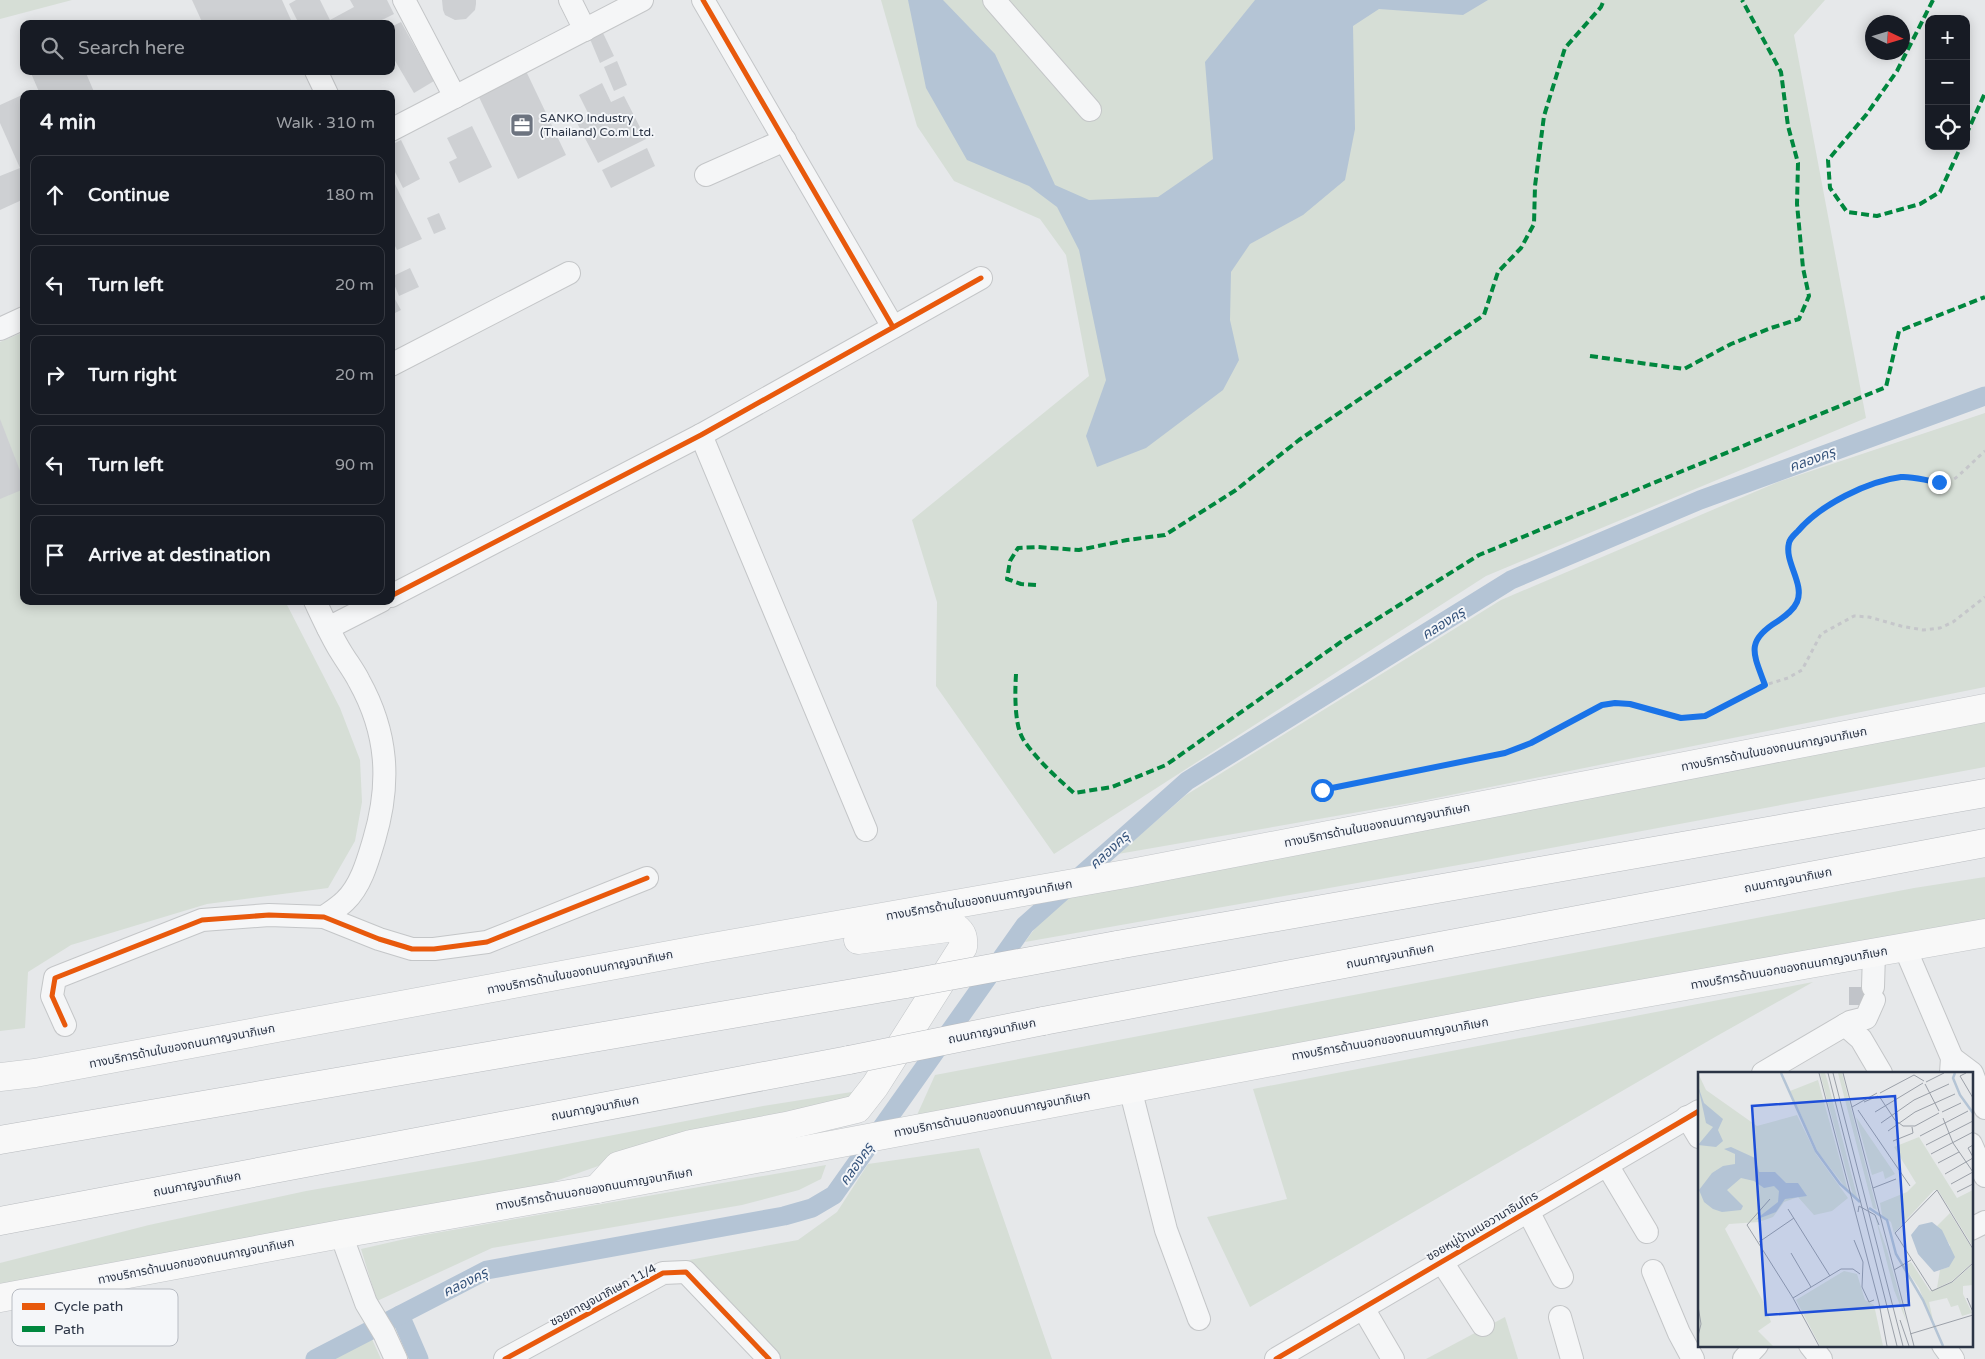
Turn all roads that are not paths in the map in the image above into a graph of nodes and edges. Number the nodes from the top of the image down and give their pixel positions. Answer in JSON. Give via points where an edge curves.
{"nodes":[{"id":1,"x":404,"y":0,"type":"edge"},
{"id":2,"x":570,"y":0,"type":"edge"},
{"id":3,"x":642,"y":0,"type":"edge"},
{"id":4,"x":703,"y":0,"type":"edge"},
{"id":5,"x":994,"y":0,"type":"edge"},
{"id":6,"x":585,"y":30,"type":"junction"},
{"id":7,"x":318,"y":75,"type":"edge"},
{"id":8,"x":326,"y":90,"type":"edge"},
{"id":9,"x":455,"y":97,"type":"junction"},
{"id":10,"x":1090,"y":110,"type":"dead end"},
{"id":11,"x":395,"y":128,"type":"edge"},
{"id":12,"x":784,"y":140,"type":"junction"},
{"id":13,"x":706,"y":175,"type":"dead end"},
{"id":14,"x":569,"y":273,"type":"dead end"},
{"id":15,"x":981,"y":278,"type":"dead end"},
{"id":16,"x":20,"y":320,"type":"edge"},
{"id":17,"x":893,"y":327,"type":"junction"},
{"id":18,"x":0,"y":329,"type":"edge"},
{"id":19,"x":395,"y":363,"type":"edge"},
{"id":20,"x":701,"y":435,"type":"junction"},
{"id":21,"x":395,"y":594,"type":"edge"},
{"id":22,"x":317,"y":605,"type":"edge"},
{"id":23,"x":373,"y":605,"type":"edge"},
{"id":24,"x":328,"y":628,"type":"junction"},
{"id":25,"x":1985,"y":708,"type":"edge"},
{"id":26,"x":1985,"y":793,"type":"edge"},
{"id":27,"x":866,"y":830,"type":"dead end"},
{"id":28,"x":1985,"y":843,"type":"edge"},
{"id":29,"x":647,"y":878,"type":"dead end"},
{"id":30,"x":324,"y":917,"type":"junction"},
{"id":31,"x":1985,"y":933,"type":"edge"},
{"id":32,"x":707,"y":948,"type":"junction"},
{"id":33,"x":1905,"y":948,"type":"junction"},
{"id":34,"x":1866,"y":954,"type":"junction"},
{"id":35,"x":1860,"y":1004,"type":"junction"},
{"id":36,"x":65,"y":1025,"type":"dead end"},
{"id":37,"x":1951,"y":1066,"type":"edge"},
{"id":38,"x":1768,"y":1071,"type":"edge"},
{"id":39,"x":1880,"y":1072,"type":"edge"},
{"id":40,"x":1969,"y":1072,"type":"edge"},
{"id":41,"x":1972,"y":1073,"type":"edge"},
{"id":42,"x":0,"y":1077,"type":"edge"},
{"id":43,"x":1130,"y":1088,"type":"junction"},
{"id":44,"x":1985,"y":1108,"type":"edge"},
{"id":45,"x":1693,"y":1114,"type":"edge"},
{"id":46,"x":1698,"y":1133,"type":"edge"},
{"id":47,"x":0,"y":1140,"type":"edge"},
{"id":48,"x":1972,"y":1146,"type":"edge"},
{"id":49,"x":1607,"y":1165,"type":"junction"},
{"id":50,"x":1985,"y":1176,"type":"edge"},
{"id":51,"x":597,"y":1189,"type":"junction"},
{"id":52,"x":1528,"y":1211,"type":"junction"},
{"id":53,"x":4,"y":1222,"type":"edge"},
{"id":54,"x":1985,"y":1222,"type":"edge"},
{"id":55,"x":1972,"y":1228,"type":"edge"},
{"id":56,"x":1647,"y":1232,"type":"dead end"},
{"id":57,"x":341,"y":1234,"type":"junction"},
{"id":58,"x":1442,"y":1262,"type":"junction"},
{"id":59,"x":1654,"y":1271,"type":"dead end"},
{"id":60,"x":1562,"y":1277,"type":"dead end"},
{"id":61,"x":48,"y":1289,"type":"edge"},
{"id":62,"x":1364,"y":1308,"type":"junction"},
{"id":63,"x":1560,"y":1317,"type":"dead end"},
{"id":64,"x":1199,"y":1319,"type":"dead end"},
{"id":65,"x":1483,"y":1325,"type":"dead end"},
{"id":66,"x":1756,"y":1346,"type":"edge"},
{"id":67,"x":1811,"y":1346,"type":"edge"},
{"id":68,"x":1944,"y":1346,"type":"edge"},
{"id":69,"x":1281,"y":1358,"type":"edge"},
{"id":70,"x":396,"y":1359,"type":"edge"},
{"id":71,"x":506,"y":1359,"type":"edge"},
{"id":72,"x":769,"y":1359,"type":"edge"},
{"id":73,"x":1393,"y":1359,"type":"edge"},
{"id":74,"x":1572,"y":1359,"type":"edge"},
{"id":75,"x":1693,"y":1359,"type":"edge"},
{"id":76,"x":1744,"y":1359,"type":"edge"},
{"id":77,"x":1821,"y":1359,"type":"edge"},
{"id":78,"x":1953,"y":1359,"type":"edge"}],
"edges":[{"from":1,"to":9,"type":"street"},
{"from":2,"to":6,"type":"street"},
{"from":3,"to":6,"type":"street"},
{"from":4,"to":12,"type":"street"},
{"from":5,"to":10,"type":"street"},
{"from":6,"to":9,"type":"street"},
{"from":7,"to":8,"type":"street"},
{"from":9,"to":11,"type":"street"},
{"from":12,"to":13,"type":"street"},
{"from":12,"to":17,"type":"street"},
{"from":14,"to":19,"type":"street"},
{"from":15,"to":17,"type":"street"},
{"from":16,"to":18,"type":"street"},
{"from":17,"to":20,"type":"street"},
{"from":20,"to":21,"type":"street"},
{"from":20,"to":27,"type":"street"},
{"from":22,"to":24,"type":"street"},
{"from":23,"to":24,"type":"street"},
{"from":24,"to":30,"type":"street","via":[[374,712],[381,734],[385,771],[380,816],[371,852],[358,883],[346,901]]},
{"from":25,"to":32,"type":"main road","name":"ทางบริการด้านในของถนนกาญจนาภิเษก","via":[[1131,873]]},
{"from":26,"to":47,"type":"main road","bridge":true},
{"from":28,"to":53,"type":"main road","name":"ถนนกาญจนาภิเษก","bridge":true},
{"from":29,"to":30,"type":"street","via":[[487,942],[434,949],[412,949]]},
{"from":30,"to":36,"type":"street","via":[[269,915],[202,920],[55,978],[52,996]]},
{"from":31,"to":33,"type":"main road","name":"ทางบริการด้านนอกของถนนกาญจนาภิเษก"},
{"from":32,"to":42,"type":"main road","name":"ทางบริการด้านในของถนนกาญจนาภิเษก"},
{"from":32,"to":51,"type":"main road","via":[[807,947],[955,927],[963,937],[963,948],[876,1086],[857,1109],[691,1144],[636,1160],[618,1166]]},
{"from":33,"to":34,"type":"main road","name":"ทางบริการด้านนอกของถนนกาญจนาภิเษก"},
{"from":33,"to":37,"type":"street"},
{"from":34,"to":35,"type":"street"},
{"from":34,"to":43,"type":"main road","name":"ทางบริการด้านนอกของถนนกาญจนาภิเษก"},
{"from":35,"to":38,"type":"street"},
{"from":35,"to":39,"type":"street","via":[[1861,1039]]},
{"from":37,"to":40,"type":"street"},
{"from":41,"to":44,"type":"street"},
{"from":43,"to":51,"type":"main road","name":"ทางบริการด้านนอกของถนนกาญจนาภิเษก"},
{"from":43,"to":64,"type":"street","via":[[1166,1230]]},
{"from":45,"to":46,"type":"street"},
{"from":45,"to":49,"type":"street","name":"ซอยหมู่บ้านเนอวานาอินโทร"},
{"from":48,"to":50,"type":"street"},
{"from":49,"to":52,"type":"street","name":"ซอยหมู่บ้านเนอวานาอินโทร"},
{"from":49,"to":56,"type":"street"},
{"from":51,"to":57,"type":"main road","name":"ทางบริการด้านนอกของถนนกาญจนาภิเษก"},
{"from":52,"to":58,"type":"street","name":"ซอยหมู่บ้านเนอวานาอินโทร"},
{"from":52,"to":60,"type":"street"},
{"from":54,"to":55,"type":"street"},
{"from":57,"to":61,"type":"main road","name":"ทางบริการด้านนอกของถนนกาญจนาภิเษก"},
{"from":57,"to":70,"type":"street","via":[[366,1303]]},
{"from":58,"to":62,"type":"street","name":"ซอยหมู่บ้านเนอวานาอินโทร"},
{"from":58,"to":65,"type":"street"},
{"from":59,"to":75,"type":"street"},
{"from":62,"to":69,"type":"street","name":"ซอยหมู่บ้านเนอวานาอินโทร"},
{"from":62,"to":73,"type":"street"},
{"from":63,"to":74,"type":"street"},
{"from":66,"to":76,"type":"street"},
{"from":67,"to":77,"type":"street"},
{"from":68,"to":78,"type":"street"},
{"from":71,"to":72,"type":"street","name":"ซอยกาญจนาภิเษก 11/4","via":[[663,1273],[686,1272]]}]}
